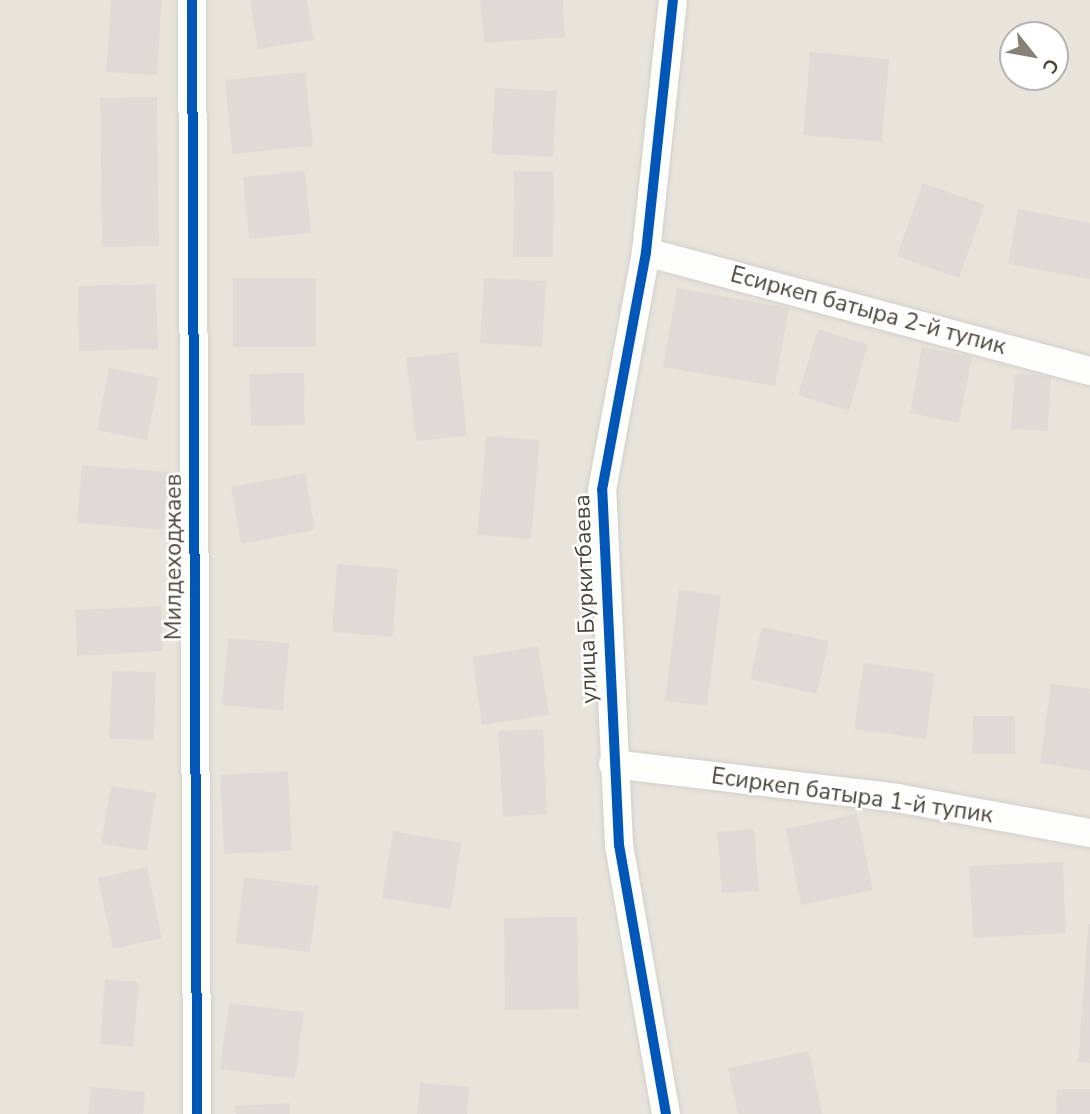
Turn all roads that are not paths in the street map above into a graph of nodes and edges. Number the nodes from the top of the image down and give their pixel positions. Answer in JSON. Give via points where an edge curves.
{"nodes":[{"id":1,"x":192,"y":0,"type":"edge"},
{"id":2,"x":673,"y":0,"type":"edge"},
{"id":3,"x":646,"y":252,"type":"junction"},
{"id":4,"x":1090,"y":371,"type":"edge"},
{"id":5,"x":612,"y":764,"type":"junction"},
{"id":6,"x":1090,"y":834,"type":"edge"},
{"id":7,"x":197,"y":1114,"type":"edge"},
{"id":8,"x":666,"y":1114,"type":"edge"}],
"edges":[{"from":1,"to":7,"type":"street","name":"Милдеходжаев"},
{"from":2,"to":3,"type":"street","name":"улица Буркитбаева"},
{"from":3,"to":4,"type":"street","name":"Есиркеп батыра 2-й тупик"},
{"from":3,"to":5,"type":"street","name":"улица Буркитбаева","via":[[602,490]]},
{"from":5,"to":6,"type":"street","name":"Есиркеп батыра 1-й тупик","via":[[897,798]]},
{"from":5,"to":8,"type":"street","name":"улица Буркитбаева","via":[[619,845]]}]}
